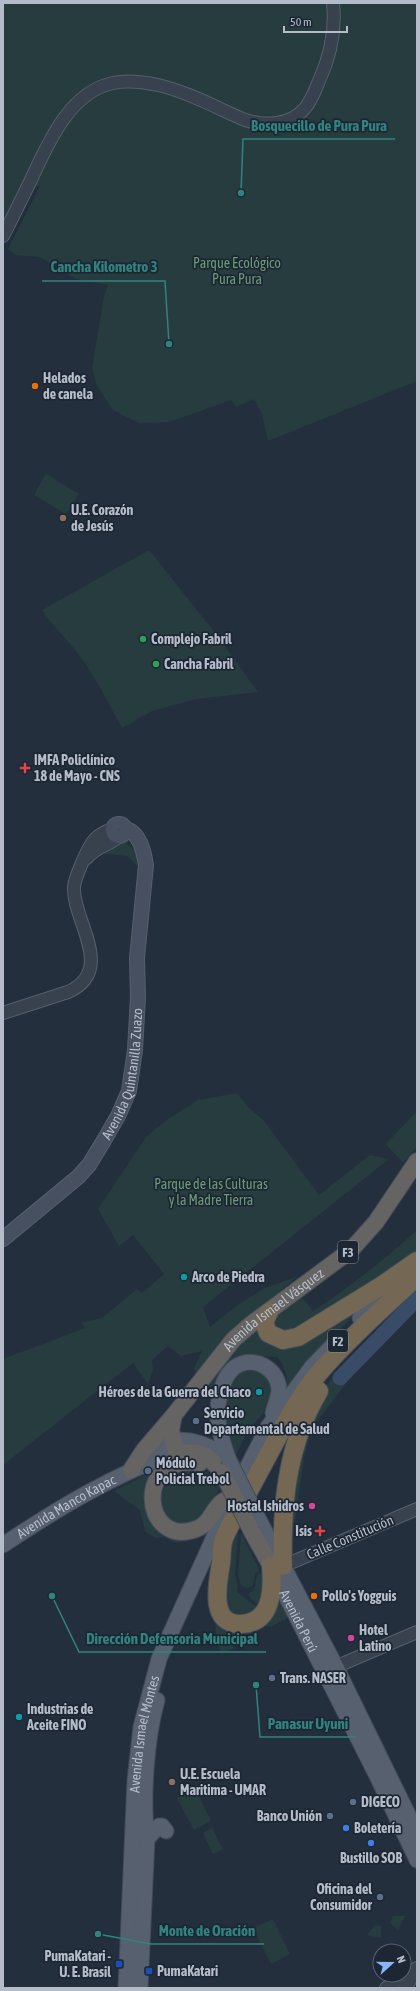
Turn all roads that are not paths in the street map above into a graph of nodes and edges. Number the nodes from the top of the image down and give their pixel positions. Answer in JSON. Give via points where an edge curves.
{"nodes":[{"id":1,"x":333,"y":3,"type":"edge"},
{"id":2,"x":3,"y":236,"type":"edge"},
{"id":3,"x":119,"y":833,"type":"joint"},
{"id":4,"x":3,"y":1013,"type":"edge"},
{"id":5,"x":417,"y":1161,"type":"edge"},
{"id":6,"x":3,"y":1239,"type":"edge"},
{"id":7,"x":417,"y":1266,"type":"edge"},
{"id":8,"x":390,"y":1301,"type":"junction"},
{"id":9,"x":269,"y":1312,"type":"junction"},
{"id":10,"x":174,"y":1415,"type":"junction"},
{"id":11,"x":268,"y":1427,"type":"junction"},
{"id":12,"x":175,"y":1446,"type":"junction"},
{"id":13,"x":223,"y":1466,"type":"junction"},
{"id":14,"x":131,"y":1470,"type":"junction"},
{"id":15,"x":232,"y":1497,"type":"junction"},
{"id":16,"x":417,"y":1509,"type":"edge"},
{"id":17,"x":224,"y":1538,"type":"junction"},
{"id":18,"x":3,"y":1545,"type":"edge"},
{"id":19,"x":277,"y":1566,"type":"junction"},
{"id":20,"x":417,"y":1632,"type":"edge"},
{"id":21,"x":330,"y":1669,"type":"junction"},
{"id":22,"x":155,"y":1790,"type":"dead end"},
{"id":23,"x":166,"y":1831,"type":"dead end"},
{"id":24,"x":417,"y":1833,"type":"edge"},
{"id":25,"x":140,"y":1839,"type":"junction"},
{"id":26,"x":417,"y":1860,"type":"edge"},
{"id":27,"x":417,"y":1968,"type":"edge"},
{"id":28,"x":126,"y":1988,"type":"edge"},
{"id":29,"x":140,"y":1988,"type":"edge"},
{"id":30,"x":386,"y":1988,"type":"edge"},
{"id":31,"x":406,"y":1988,"type":"edge"}],
"edges":[{"from":1,"to":2,"type":"street","via":[[333,35],[328,62],[310,101],[305,109],[293,118],[282,122],[256,123],[159,85],[122,82],[103,86],[82,100],[59,126],[42,154]]},
{"from":3,"to":4,"type":"street","name":"Avenida Quintanilla Zuazo","via":[[102,832],[91,842],[74,886],[90,950],[89,968],[83,981],[77,988],[68,992]]},
{"from":3,"to":6,"type":"main road","name":"Avenida Quintanilla Zuazo","via":[[137,851],[146,865],[137,958],[136,1050],[127,1096],[89,1165]]},
{"from":5,"to":9,"type":"highway","name":"Avenida Ismael Vásquez","number":"F3","via":[[376,1222],[351,1250]]},
{"from":7,"to":8,"type":"highway","number":"F2"},
{"from":7,"to":9,"type":"highway","number":"F2","via":[[298,1337],[284,1340],[268,1332],[264,1322]]},
{"from":7,"to":11,"type":"main road","number":"F2","via":[[310,1368]]},
{"from":8,"to":17,"type":"highway","number":"F2","via":[[318,1374],[283,1428]]},
{"from":8,"to":19,"type":"highway","via":[[339,1362],[318,1392],[302,1422],[284,1498],[282,1537]]},
{"from":9,"to":10,"type":"highway","name":"Avenida Ismael Vásquez","number":"F3","via":[[233,1340]]},
{"from":10,"to":12,"type":"highway","via":[[171,1423]]},
{"from":10,"to":14,"type":"highway","name":"Avenida Ismael Vásquez"},
{"from":11,"to":13,"type":"main road","via":[[277,1401],[277,1380],[272,1372],[258,1363],[238,1365],[229,1373],[219,1399],[218,1422]]},
{"from":11,"to":15,"type":"main road","number":"F2"},
{"from":12,"to":13,"type":"highway","name":"Avenida Manco Kapac","via":[[202,1454]]},
{"from":12,"to":14,"type":"main road","name":"Avenida Manco Kapac","via":[[153,1448]]},
{"from":13,"to":15,"type":"highway","number":"F2","via":[[190,1461],[170,1467],[154,1484],[153,1509],[157,1517],[170,1529],[189,1531],[204,1525],[221,1502]]},
{"from":13,"to":19,"type":"highway","name":"Avenida Perú","bridge":true},
{"from":14,"to":18,"type":"main road","name":"Avenida Manco Kapac","via":[[58,1509]]},
{"from":15,"to":25,"type":"main road","name":"Avenida Ismael Montes","via":[[170,1631],[147,1698],[137,1765]]},
{"from":16,"to":19,"type":"street","name":"Calle Constitución"},
{"from":17,"to":19,"type":"highway","number":"F2","via":[[216,1597],[223,1617],[231,1622],[246,1624],[266,1610]]},
{"from":17,"to":25,"type":"main road","name":"Avenida Ismael Montes","via":[[181,1631],[168,1663],[156,1705],[149,1742],[144,1819]]},
{"from":19,"to":21,"type":"main road","name":"Avenida Perú"},
{"from":20,"to":21,"type":"street"},
{"from":21,"to":24,"type":"main road","name":"Avenida Perú"},
{"from":21,"to":26,"type":"main road","name":"Avenida Perú"},
{"from":22,"to":25,"type":"main road"},
{"from":23,"to":25,"type":"main road","via":[[159,1826]]},
{"from":25,"to":28,"type":"main road","name":"Avenida Ismael Montes"},
{"from":25,"to":29,"type":"main road","name":"Avenida Ismael Montes"},
{"from":27,"to":30,"type":"street"},
{"from":27,"to":31,"type":"street"}]}
